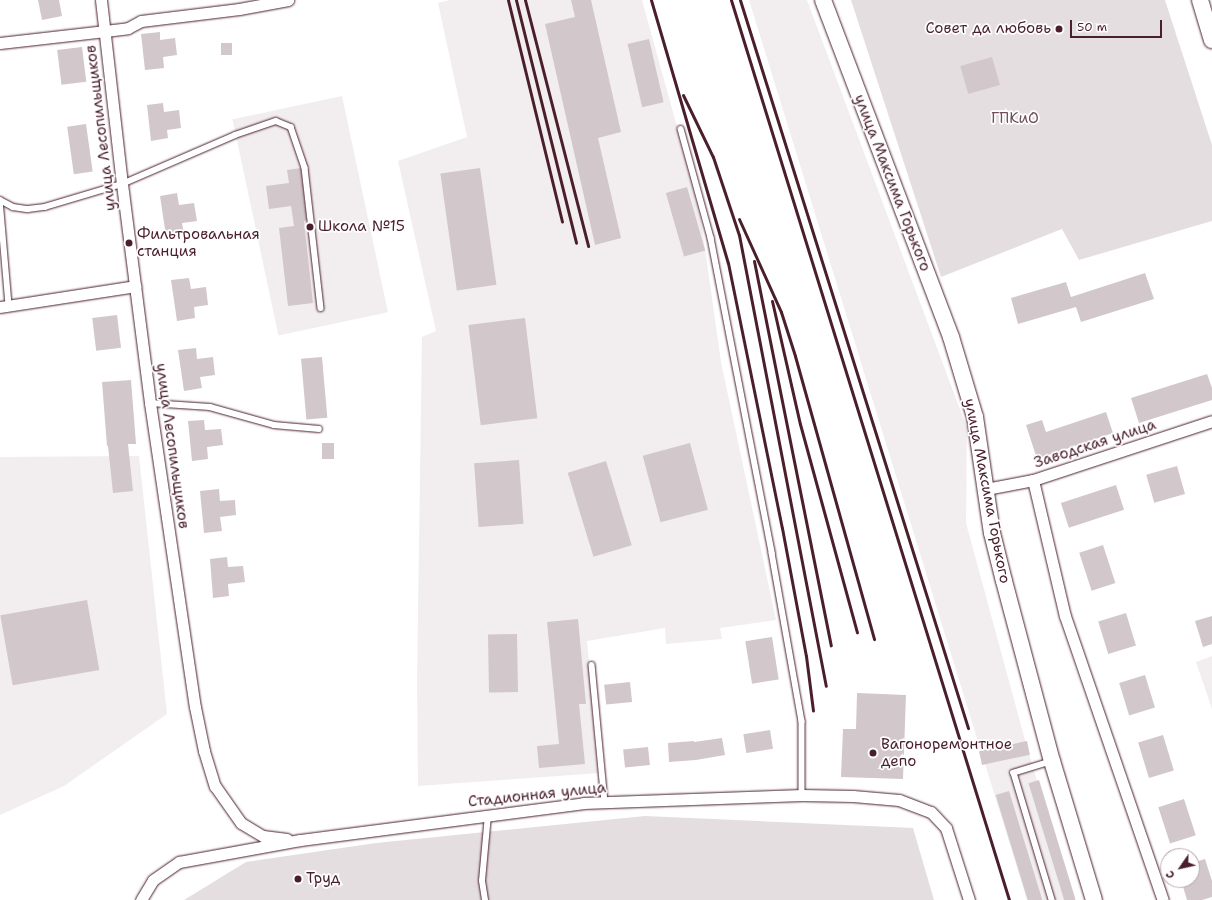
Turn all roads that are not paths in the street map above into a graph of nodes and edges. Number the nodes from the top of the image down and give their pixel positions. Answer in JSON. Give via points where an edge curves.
{"nodes":[{"id":1,"x":101,"y":0,"type":"edge"},
{"id":2,"x":288,"y":0,"type":"edge"},
{"id":3,"x":823,"y":0,"type":"edge"},
{"id":4,"x":1200,"y":0,"type":"edge"},
{"id":5,"x":104,"y":31,"type":"junction"},
{"id":6,"x":1212,"y":40,"type":"edge"},
{"id":7,"x":0,"y":43,"type":"edge"},
{"id":8,"x":682,"y":129,"type":"dead end"},
{"id":9,"x":122,"y":184,"type":"junction"},
{"id":10,"x":0,"y":200,"type":"edge"},
{"id":11,"x":135,"y":286,"type":"junction"},
{"id":12,"x":5,"y":307,"type":"edge"},
{"id":13,"x":321,"y":308,"type":"dead end"},
{"id":14,"x":150,"y":403,"type":"junction"},
{"id":15,"x":1212,"y":421,"type":"edge"},
{"id":16,"x":319,"y":429,"type":"dead end"},
{"id":17,"x":1033,"y":480,"type":"junction"},
{"id":18,"x":986,"y":489,"type":"junction"},
{"id":19,"x":592,"y":665,"type":"dead end"},
{"id":20,"x":1052,"y":761,"type":"junction"},
{"id":21,"x":802,"y":795,"type":"junction"},
{"id":22,"x":606,"y":803,"type":"junction"},
{"id":23,"x":488,"y":815,"type":"junction"},
{"id":24,"x":300,"y":840,"type":"junction"},
{"id":25,"x":141,"y":900,"type":"edge"},
{"id":26,"x":485,"y":900,"type":"edge"},
{"id":27,"x":968,"y":900,"type":"edge"},
{"id":28,"x":1052,"y":900,"type":"edge"},
{"id":29,"x":1094,"y":900,"type":"edge"},
{"id":30,"x":1163,"y":900,"type":"edge"}],
"edges":[{"from":1,"to":5,"type":"street","name":"улица Лесопильщиков"},
{"from":2,"to":5,"type":"street","via":[[240,9],[141,21],[128,28]]},
{"from":3,"to":18,"type":"street","name":"улица Максима Горького","via":[[951,337],[975,417]]},
{"from":4,"to":6,"type":"street"},
{"from":5,"to":7,"type":"street"},
{"from":5,"to":9,"type":"street","name":"улица Лесопильщиков"},
{"from":8,"to":21,"type":"lane","via":[[711,238],[774,560],[802,721]]},
{"from":9,"to":10,"type":"lane","via":[[45,207],[13,207]]},
{"from":9,"to":11,"type":"street","name":"улица Лесопильщиков"},
{"from":9,"to":13,"type":"lane","via":[[242,132],[276,121],[291,127],[305,168]]},
{"from":10,"to":12,"type":"lane"},
{"from":11,"to":12,"type":"street"},
{"from":11,"to":14,"type":"street","name":"улица Лесопильщиков"},
{"from":14,"to":16,"type":"lane","via":[[210,407],[274,424]]},
{"from":14,"to":24,"type":"street","name":"улица Лесопильщиков","via":[[195,707],[209,770],[226,804],[241,823],[263,836]]},
{"from":15,"to":17,"type":"street","name":"Заводская улица"},
{"from":17,"to":18,"type":"street","name":"Заводская улица"},
{"from":17,"to":30,"type":"street","via":[[1065,616]]},
{"from":18,"to":20,"type":"street","name":"улица Максима Горького","via":[[992,533]]},
{"from":19,"to":22,"type":"lane"},
{"from":20,"to":28,"type":"lane","via":[[1014,773]]},
{"from":20,"to":29,"type":"street","name":"улица Максима Горького"},
{"from":21,"to":22,"type":"street","name":"Стадионная улица"},
{"from":21,"to":27,"type":"street","name":"Стадионная улица","via":[[899,800],[931,812],[946,828]]},
{"from":22,"to":23,"type":"street","name":"Стадионная улица","via":[[583,803]]},
{"from":23,"to":24,"type":"street","name":"Стадионная улица"},
{"from":23,"to":26,"type":"lane","via":[[482,881]]},
{"from":24,"to":25,"type":"street","name":"Стадионная улица","via":[[179,862],[153,880]]}]}
